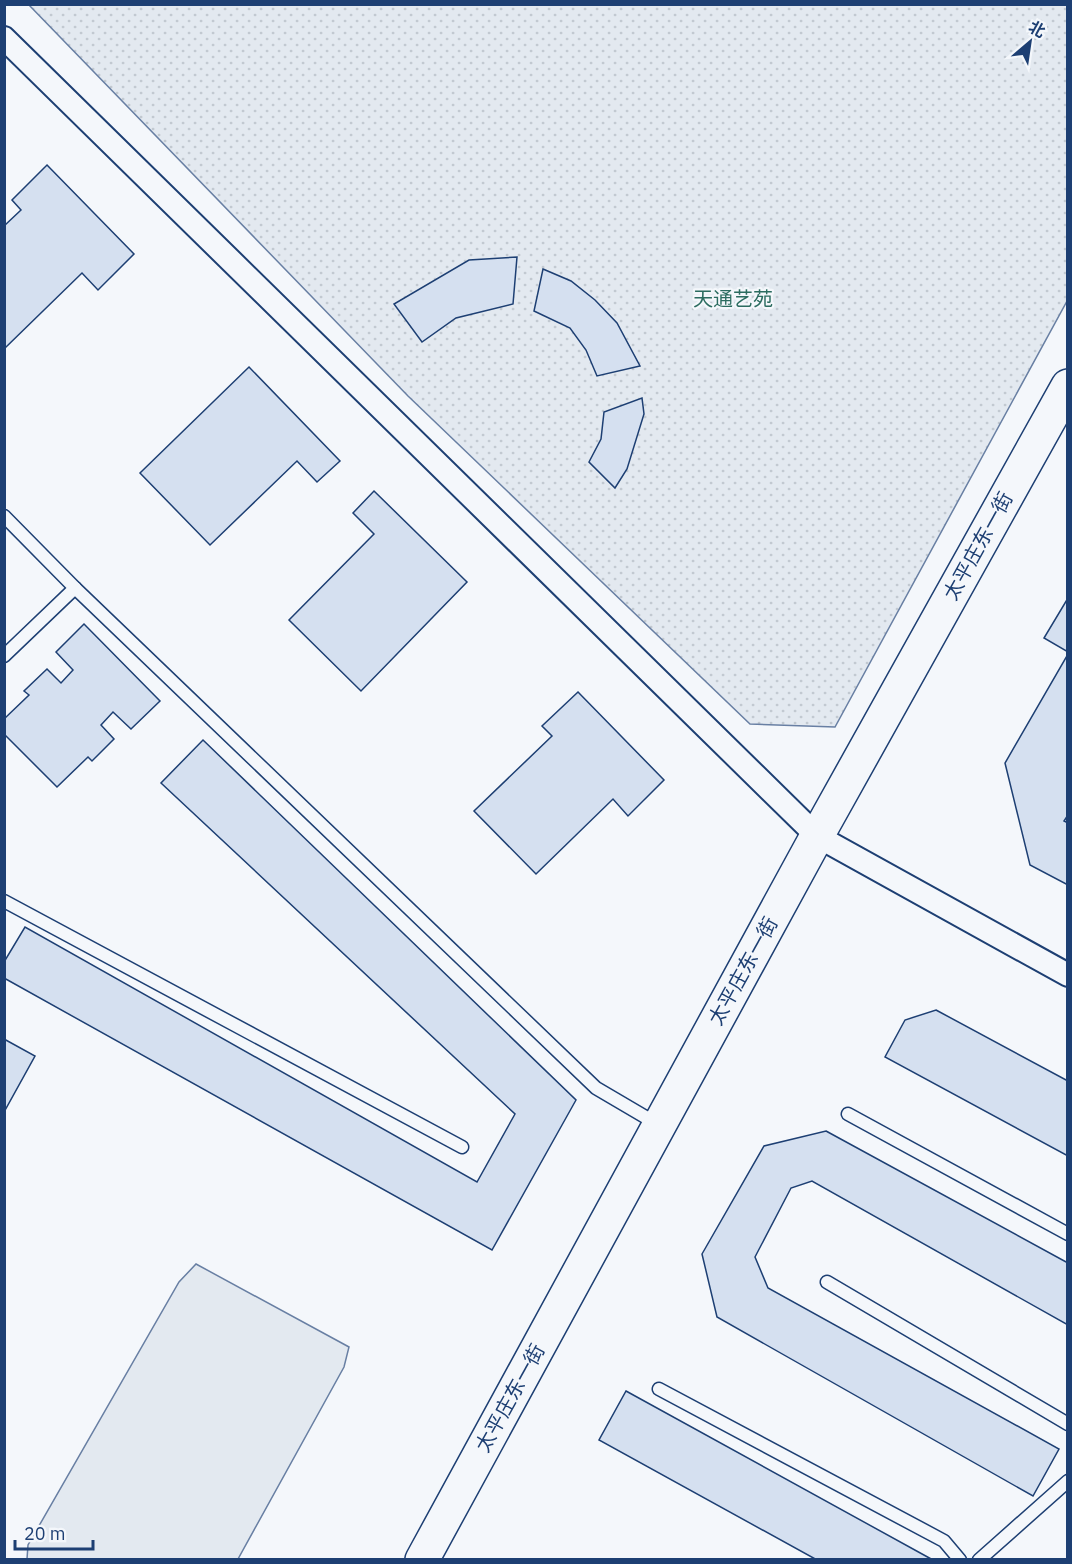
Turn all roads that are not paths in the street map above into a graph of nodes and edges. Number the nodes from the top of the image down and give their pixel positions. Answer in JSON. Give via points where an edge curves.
{"nodes":[{"id":1,"x":4,"y":39,"type":"edge"},
{"id":2,"x":1068,"y":386,"type":"edge"},
{"id":3,"x":4,"y":516,"type":"edge"},
{"id":4,"x":75,"y":588,"type":"junction"},
{"id":5,"x":4,"y":656,"type":"edge"},
{"id":6,"x":817,"y":836,"type":"junction"},
{"id":7,"x":4,"y":901,"type":"edge"},
{"id":8,"x":1068,"y":975,"type":"edge"},
{"id":9,"x":848,"y":1114,"type":"dead end"},
{"id":10,"x":659,"y":1125,"type":"junction"},
{"id":11,"x":462,"y":1147,"type":"dead end"},
{"id":12,"x":1068,"y":1234,"type":"edge"},
{"id":13,"x":827,"y":1282,"type":"dead end"},
{"id":14,"x":659,"y":1389,"type":"dead end"},
{"id":15,"x":1068,"y":1424,"type":"edge"},
{"id":16,"x":1068,"y":1481,"type":"edge"},
{"id":17,"x":422,"y":1560,"type":"edge"},
{"id":18,"x":960,"y":1560,"type":"edge"},
{"id":19,"x":979,"y":1560,"type":"edge"}],
"edges":[{"from":1,"to":6,"type":"street"},
{"from":2,"to":6,"type":"street","name":"太平庄东一街"},
{"from":3,"to":4,"type":"lane"},
{"from":4,"to":5,"type":"lane"},
{"from":4,"to":10,"type":"lane","via":[[596,1088]]},
{"from":6,"to":8,"type":"street"},
{"from":6,"to":10,"type":"street","name":"太平庄东一街"},
{"from":7,"to":11,"type":"lane"},
{"from":9,"to":12,"type":"lane"},
{"from":10,"to":17,"type":"street","name":"太平庄东一街"},
{"from":13,"to":15,"type":"lane"},
{"from":14,"to":18,"type":"lane","via":[[944,1541]]},
{"from":16,"to":19,"type":"lane"}]}
